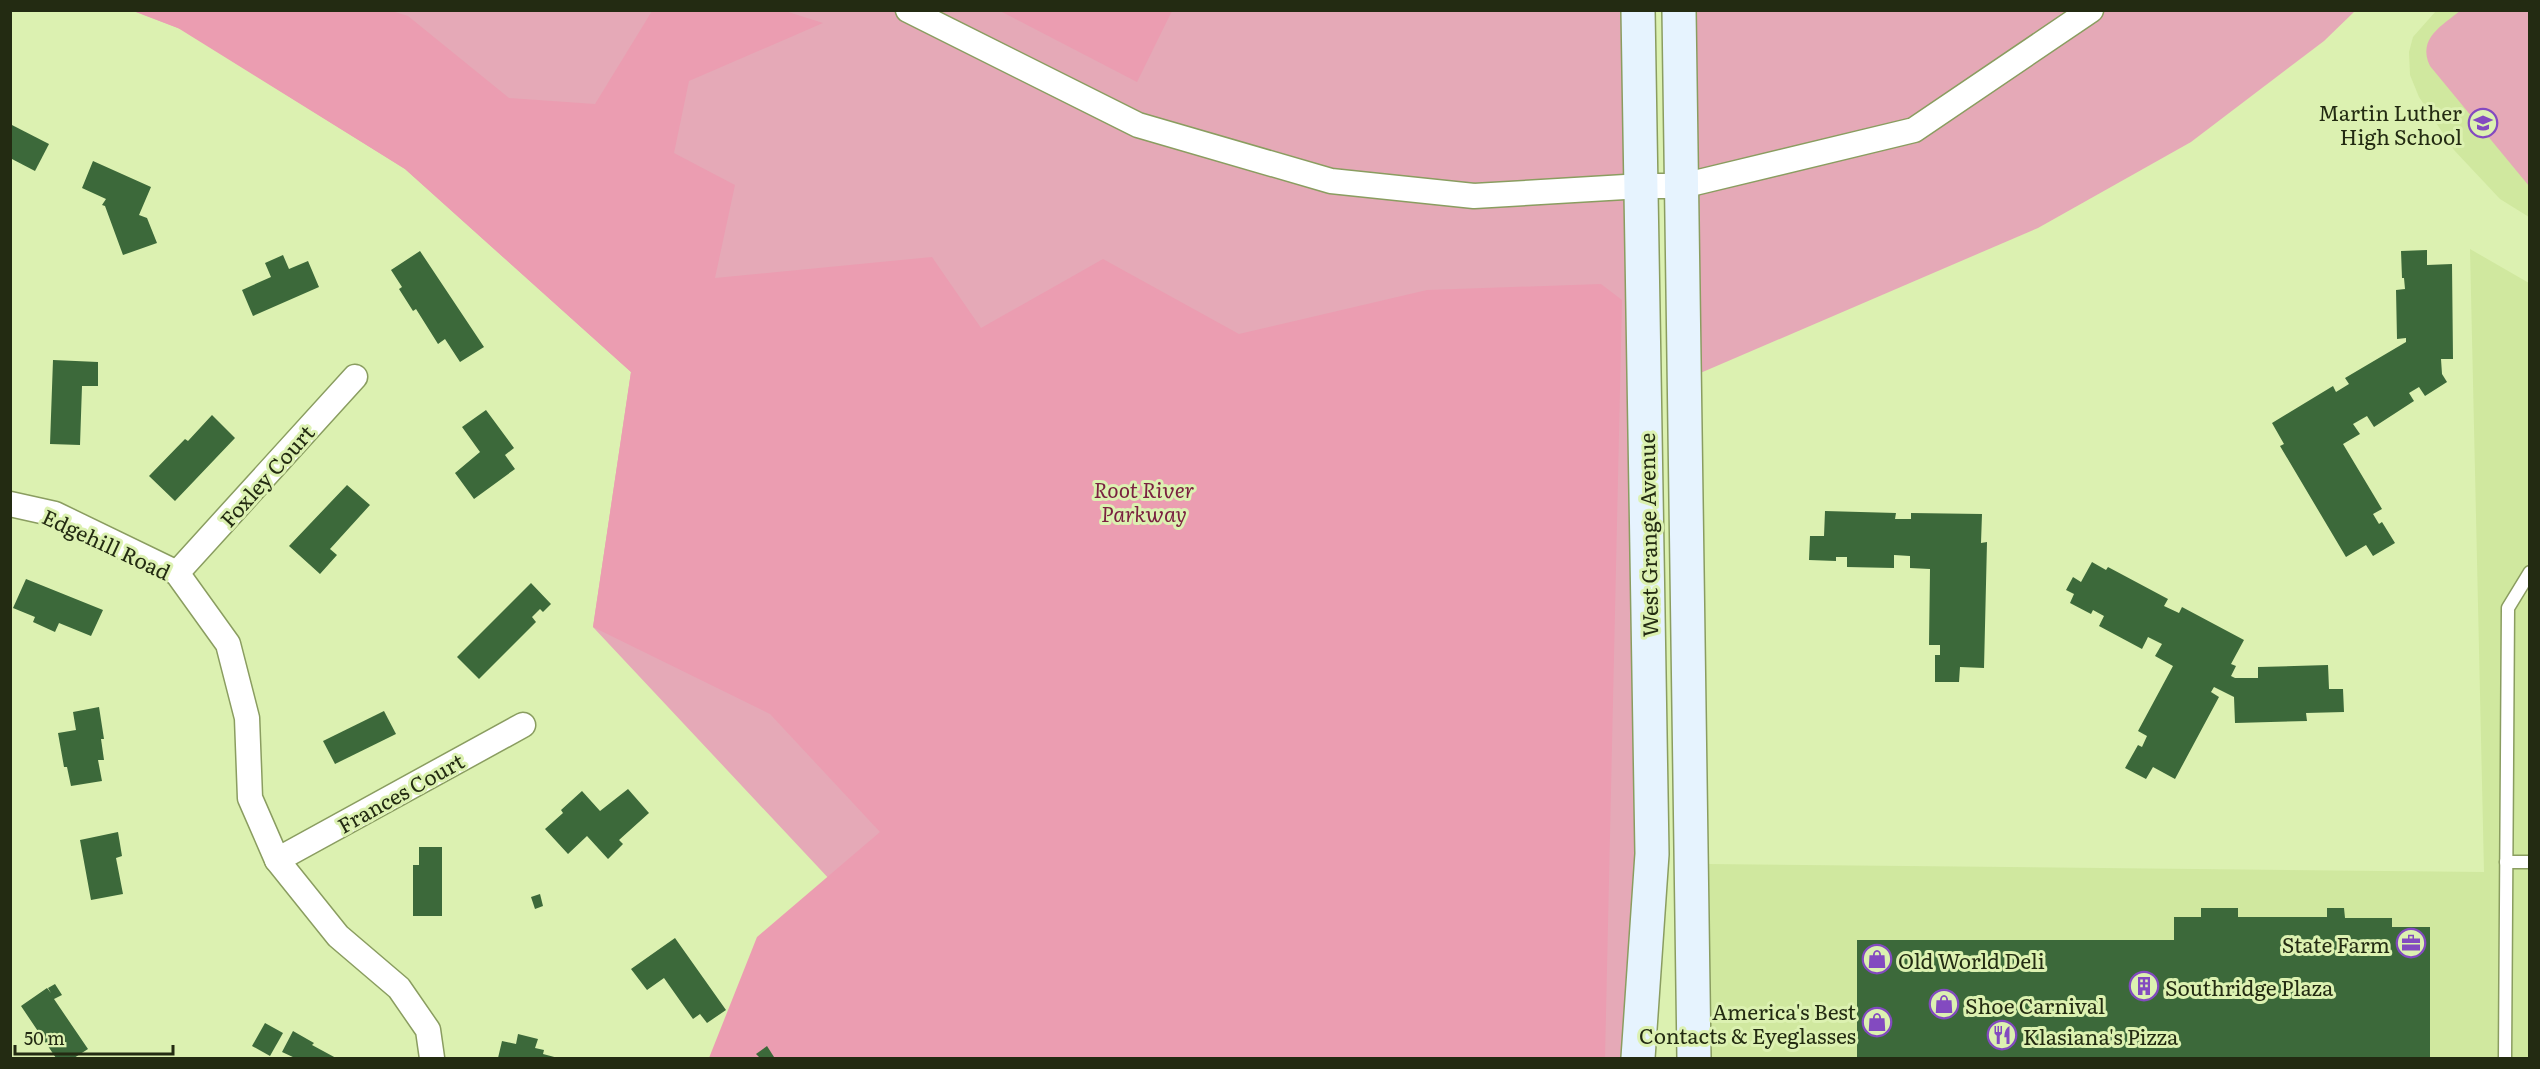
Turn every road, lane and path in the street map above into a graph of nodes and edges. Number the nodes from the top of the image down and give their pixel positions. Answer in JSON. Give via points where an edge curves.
{"nodes":[{"id":1,"x":908,"y":10,"type":"edge"},
{"id":2,"x":1638,"y":10,"type":"edge"},
{"id":3,"x":1679,"y":10,"type":"edge"},
{"id":4,"x":2091,"y":10,"type":"edge"},
{"id":5,"x":1642,"y":186,"type":"junction"},
{"id":6,"x":1682,"y":186,"type":"junction"},
{"id":7,"x":355,"y":377,"type":"dead end"},
{"id":8,"x":10,"y":504,"type":"edge"},
{"id":9,"x":2529,"y":572,"type":"edge"},
{"id":10,"x":177,"y":573,"type":"junction"},
{"id":11,"x":523,"y":725,"type":"dead end"},
{"id":12,"x":277,"y":860,"type":"junction"},
{"id":13,"x":2505,"y":862,"type":"junction"},
{"id":14,"x":2529,"y":862,"type":"edge"},
{"id":15,"x":432,"y":1059,"type":"edge"},
{"id":16,"x":1638,"y":1059,"type":"edge"},
{"id":17,"x":1694,"y":1059,"type":"edge"},
{"id":18,"x":2505,"y":1059,"type":"edge"}],
"edges":[{"from":1,"to":5,"type":"street","via":[[1138,126],[1331,182],[1474,196]]},
{"from":2,"to":5,"type":"street","name":"West Grange Avenue"},
{"from":3,"to":6,"type":"street","name":"West Grange Avenue"},
{"from":4,"to":6,"type":"street","via":[[1914,130]]},
{"from":5,"to":6,"type":"street"},
{"from":5,"to":16,"type":"street","name":"West Grange Avenue","via":[[1652,854]]},
{"from":6,"to":17,"type":"street","name":"West Grange Avenue"},
{"from":7,"to":10,"type":"street","name":"Foxley Court"},
{"from":8,"to":10,"type":"street","name":"Edgehill Road","via":[[55,514]]},
{"from":9,"to":13,"type":"lane","via":[[2508,608]]},
{"from":10,"to":12,"type":"street","name":"Edgehill Road","via":[[228,644],[247,718],[250,798]]},
{"from":11,"to":12,"type":"street","name":"Frances Court"},
{"from":12,"to":15,"type":"street","name":"Edgehill Road","via":[[338,936],[399,988],[428,1030]]},
{"from":13,"to":14,"type":"lane"},
{"from":13,"to":18,"type":"lane"}]}
